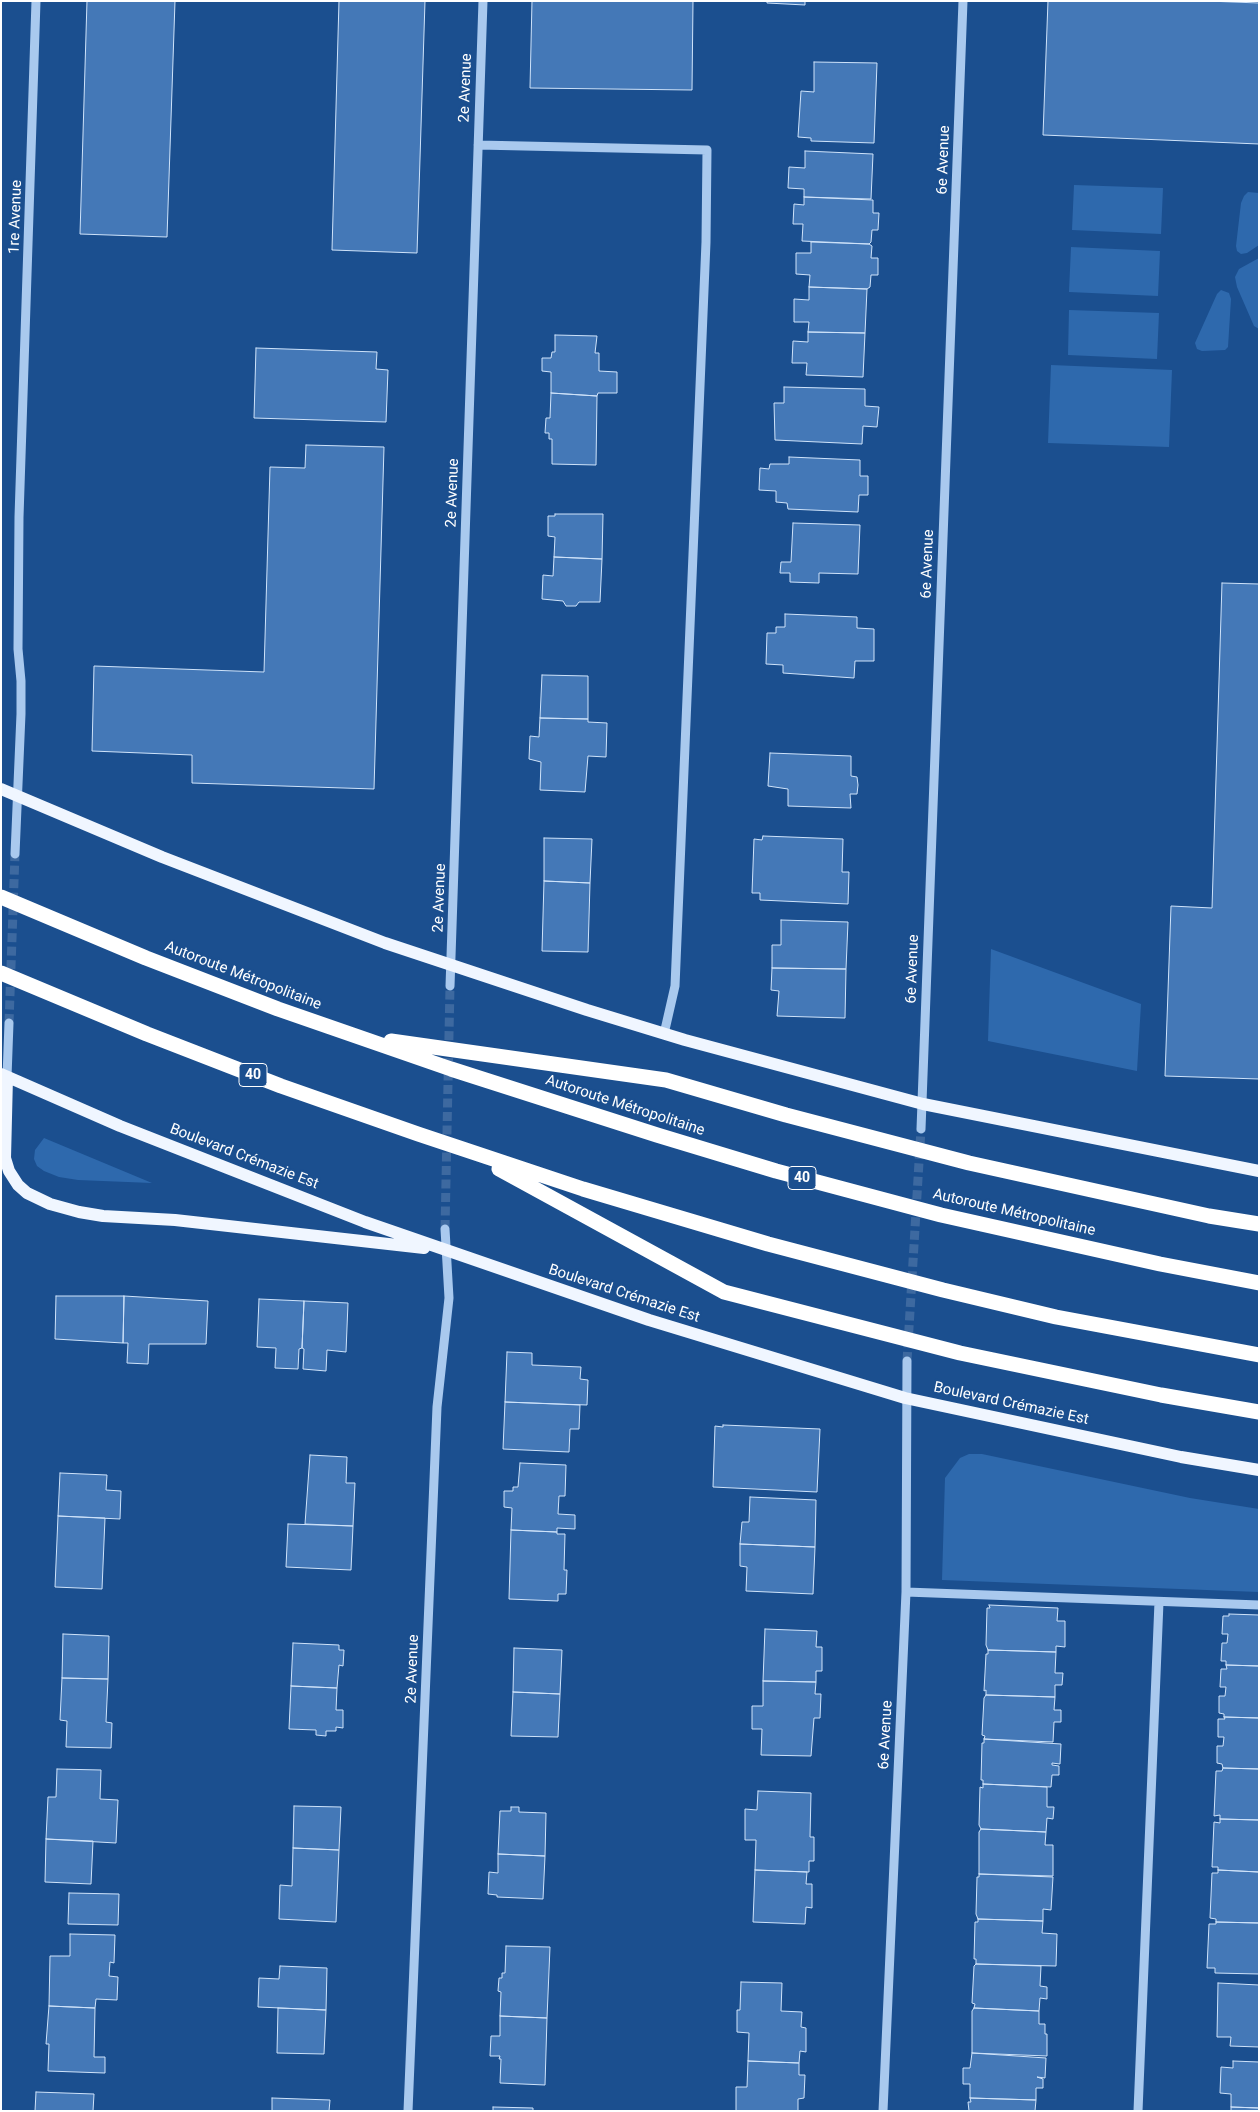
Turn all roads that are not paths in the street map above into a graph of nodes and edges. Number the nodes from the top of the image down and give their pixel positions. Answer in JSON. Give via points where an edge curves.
{"nodes":[{"id":1,"x":36,"y":1,"type":"edge"},
{"id":2,"x":483,"y":1,"type":"edge"},
{"id":3,"x":963,"y":1,"type":"edge"},
{"id":4,"x":478,"y":145,"type":"junction"},
{"id":5,"x":1,"y":789,"type":"edge"},
{"id":6,"x":18,"y":796,"type":"junction"},
{"id":7,"x":16,"y":854,"type":"tunnel mouth"},
{"id":8,"x":1,"y":897,"type":"edge"},
{"id":9,"x":451,"y":965,"type":"junction"},
{"id":10,"x":1,"y":973,"type":"edge"},
{"id":11,"x":450,"y":986,"type":"tunnel mouth"},
{"id":12,"x":9,"y":1023,"type":"tunnel mouth"},
{"id":13,"x":664,"y":1034,"type":"junction"},
{"id":14,"x":354,"y":1036,"type":"junction"},
{"id":15,"x":4,"y":1075,"type":"edge"},
{"id":16,"x":923,"y":1104,"type":"junction"},
{"id":17,"x":921,"y":1129,"type":"tunnel mouth"},
{"id":18,"x":464,"y":1150,"type":"junction"},
{"id":19,"x":1259,"y":1171,"type":"edge"},
{"id":20,"x":1259,"y":1224,"type":"edge"},
{"id":21,"x":445,"y":1229,"type":"tunnel mouth"},
{"id":22,"x":447,"y":1251,"type":"junction"},
{"id":23,"x":1259,"y":1283,"type":"edge"},
{"id":24,"x":1259,"y":1355,"type":"edge"},
{"id":25,"x":907,"y":1361,"type":"tunnel mouth"},
{"id":26,"x":905,"y":1398,"type":"junction"},
{"id":27,"x":1259,"y":1412,"type":"edge"},
{"id":28,"x":1259,"y":1470,"type":"edge"},
{"id":29,"x":906,"y":1592,"type":"junction"},
{"id":30,"x":1159,"y":1602,"type":"junction"},
{"id":31,"x":1259,"y":1605,"type":"edge"},
{"id":32,"x":408,"y":2111,"type":"edge"},
{"id":33,"x":883,"y":2111,"type":"edge"},
{"id":34,"x":1138,"y":2111,"type":"edge"}],
"edges":[{"from":1,"to":6,"type":"street","name":"1re Avenue","via":[[20,517]]},
{"from":2,"to":4,"type":"street","name":"2e Avenue"},
{"from":3,"to":16,"type":"street","name":"6e Avenue"},
{"from":4,"to":9,"type":"street","name":"2e Avenue"},
{"from":4,"to":13,"type":"street","via":[[707,150],[706,242],[675,986]]},
{"from":5,"to":6,"type":"main road"},
{"from":6,"to":7,"type":"street","name":"1re Avenue"},
{"from":6,"to":9,"type":"main road","via":[[162,857]]},
{"from":8,"to":14,"type":"highway","name":"Autoroute Métropolitaine","number":"40","via":[[146,958]]},
{"from":9,"to":11,"type":"street","name":"2e Avenue"},
{"from":9,"to":13,"type":"main road"},
{"from":10,"to":18,"type":"highway","number":"40","via":[[239,1070]]},
{"from":12,"to":15,"type":"street"},
{"from":13,"to":16,"type":"main road"},
{"from":14,"to":20,"type":"highway","via":[[666,1080],[969,1163]]},
{"from":14,"to":23,"type":"highway","name":"Autoroute Métropolitaine","number":"40","via":[[785,1173],[998,1228]]},
{"from":15,"to":22,"type":"main road","name":"Boulevard Crémazie Est","via":[[120,1126]]},
{"from":15,"to":22,"type":"main road","via":[[5,1158],[9,1170],[27,1193],[50,1204],[103,1216],[175,1220]]},
{"from":16,"to":17,"type":"street","name":"6e Avenue"},
{"from":16,"to":19,"type":"main road"},
{"from":18,"to":24,"type":"highway","number":"40","via":[[592,1192],[860,1269],[1056,1317]]},
{"from":18,"to":27,"type":"highway","via":[[724,1292],[969,1355],[1161,1396]]},
{"from":21,"to":22,"type":"street","name":"2e Avenue"},
{"from":22,"to":26,"type":"main road","name":"Boulevard Crémazie Est","via":[[649,1320]]},
{"from":22,"to":32,"type":"street","name":"2e Avenue","via":[[448,1315],[437,1407]]},
{"from":25,"to":26,"type":"street","name":"6e Avenue"},
{"from":26,"to":28,"type":"main road","name":"Boulevard Crémazie Est","via":[[1181,1457]]},
{"from":26,"to":29,"type":"street","name":"6e Avenue"},
{"from":29,"to":30,"type":"street"},
{"from":29,"to":33,"type":"street","name":"6e Avenue"},
{"from":30,"to":31,"type":"street"},
{"from":30,"to":34,"type":"street"}]}
